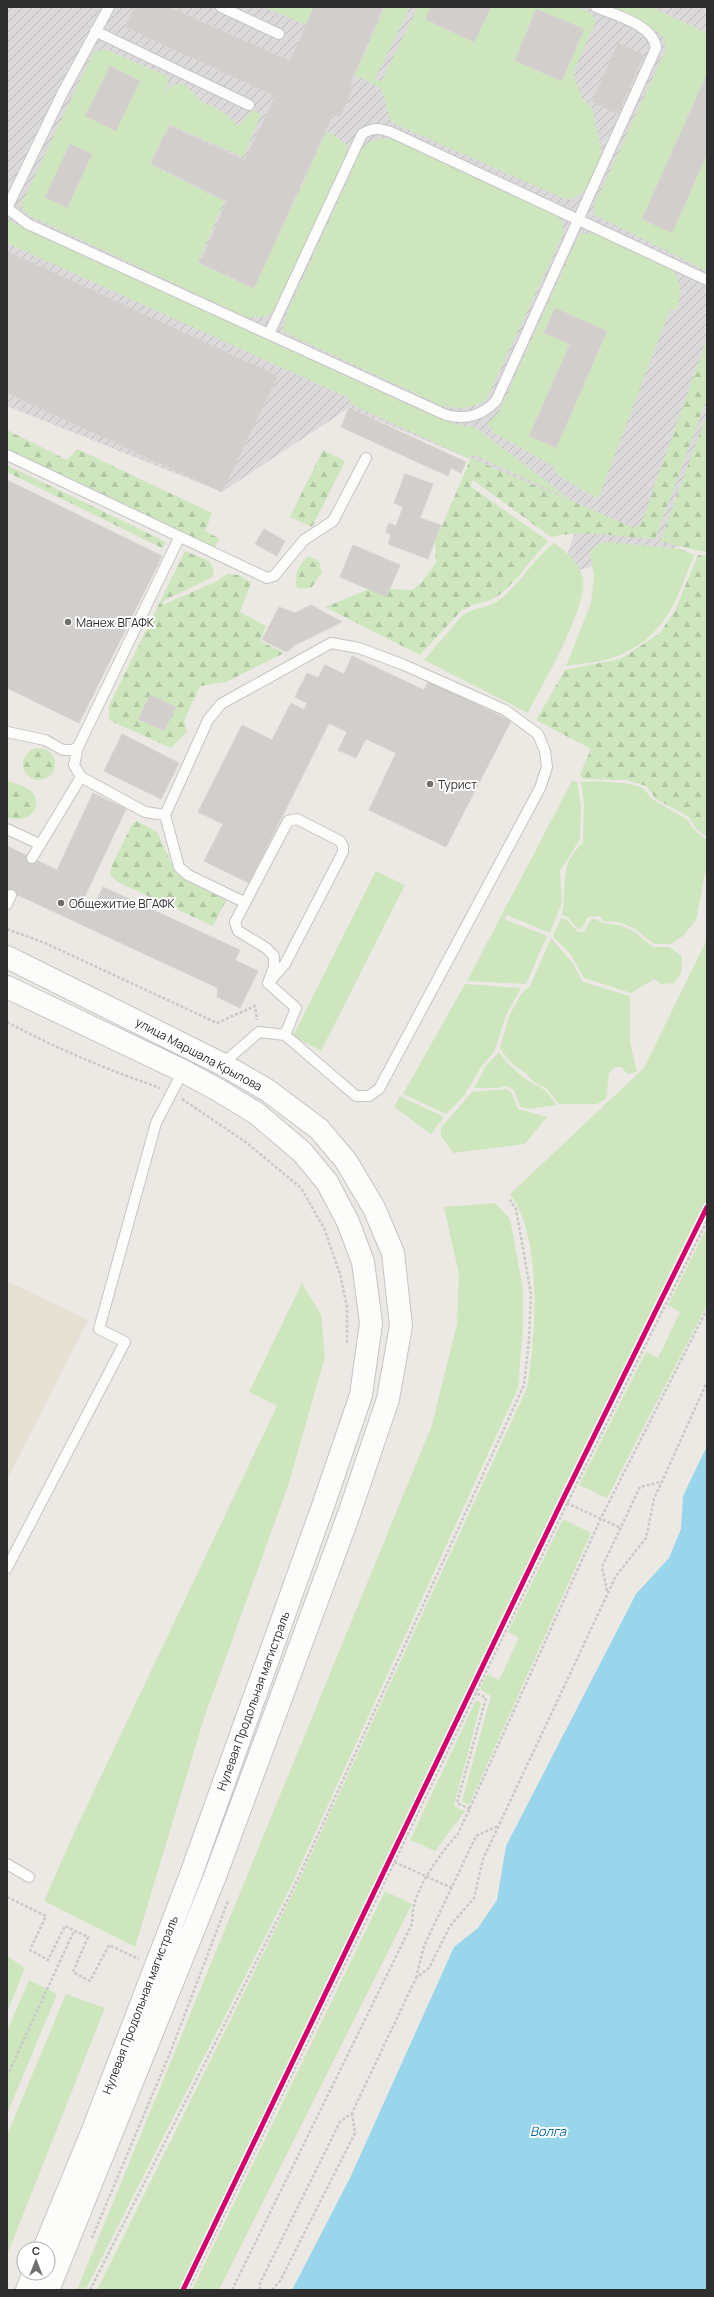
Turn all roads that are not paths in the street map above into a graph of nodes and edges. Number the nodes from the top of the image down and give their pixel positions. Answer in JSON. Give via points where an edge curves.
{"nodes":[{"id":1,"x":109,"y":7,"type":"edge"},
{"id":2,"x":221,"y":7,"type":"edge"},
{"id":3,"x":596,"y":7,"type":"edge"},
{"id":4,"x":95,"y":31,"type":"junction"},
{"id":5,"x":279,"y":34,"type":"dead end"},
{"id":6,"x":249,"y":105,"type":"dead end"},
{"id":7,"x":7,"y":208,"type":"edge"},
{"id":8,"x":580,"y":220,"type":"junction"},
{"id":9,"x":707,"y":280,"type":"edge"},
{"id":10,"x":269,"y":334,"type":"junction"},
{"id":11,"x":7,"y":455,"type":"edge"},
{"id":12,"x":366,"y":458,"type":"dead end"},
{"id":13,"x":179,"y":538,"type":"junction"},
{"id":14,"x":7,"y":732,"type":"edge"},
{"id":15,"x":78,"y":747,"type":"junction"},
{"id":16,"x":81,"y":777,"type":"junction"},
{"id":17,"x":165,"y":815,"type":"junction"},
{"id":18,"x":7,"y":829,"type":"edge"},
{"id":19,"x":39,"y":844,"type":"junction"},
{"id":20,"x":32,"y":858,"type":"dead end"},
{"id":21,"x":244,"y":902,"type":"junction"},
{"id":22,"x":7,"y":957,"type":"edge"},
{"id":23,"x":268,"y":983,"type":"junction"},
{"id":24,"x":7,"y":987,"type":"edge"},
{"id":25,"x":285,"y":1035,"type":"junction"},
{"id":26,"x":222,"y":1064,"type":"junction"},
{"id":27,"x":183,"y":1071,"type":"junction"},
{"id":28,"x":302,"y":1152,"type":"joint"},
{"id":29,"x":374,"y":1208,"type":"joint"},
{"id":30,"x":7,"y":1568,"type":"edge"},
{"id":31,"x":7,"y":1864,"type":"edge"},
{"id":32,"x":29,"y":1876,"type":"dead end"},
{"id":33,"x":47,"y":2241,"type":"edge"},
{"id":34,"x":48,"y":2290,"type":"edge"}],
"edges":[{"from":1,"to":4,"type":"lane"},
{"from":2,"to":5,"type":"lane"},
{"from":3,"to":8,"type":"lane","via":[[650,34],[655,40],[656,48]]},
{"from":4,"to":6,"type":"lane"},
{"from":4,"to":7,"type":"lane"},
{"from":7,"to":10,"type":"lane","via":[[28,224]]},
{"from":8,"to":9,"type":"lane"},
{"from":8,"to":10,"type":"lane","via":[[496,401],[487,410],[475,416],[446,415]]},
{"from":8,"to":10,"type":"lane","via":[[384,129],[374,128],[362,134]]},
{"from":11,"to":13,"type":"lane"},
{"from":12,"to":13,"type":"lane","via":[[333,520],[304,540],[274,576],[261,577]]},
{"from":13,"to":15,"type":"lane"},
{"from":14,"to":15,"type":"lane","via":[[45,740],[63,750]]},
{"from":15,"to":16,"type":"lane","via":[[74,765]]},
{"from":16,"to":17,"type":"lane","via":[[145,812]]},
{"from":16,"to":19,"type":"lane"},
{"from":17,"to":21,"type":"lane","via":[[180,867],[188,875]]},
{"from":17,"to":25,"type":"lane","via":[[208,720],[221,704],[331,643],[359,648],[498,706],[538,734],[545,751],[547,766],[540,788],[379,1089],[369,1096],[356,1096]]},
{"from":18,"to":19,"type":"lane"},
{"from":19,"to":20,"type":"lane"},
{"from":21,"to":23,"type":"lane","via":[[235,922],[238,931],[266,948],[274,956],[274,967]]},
{"from":21,"to":23,"type":"lane","via":[[288,821],[297,819],[340,841],[343,852],[285,964]]},
{"from":22,"to":26,"type":"main road","name":"улица Маршала Крылова"},
{"from":23,"to":25,"type":"lane","via":[[296,1008]]},
{"from":24,"to":27,"type":"main road","name":"улица Маршала Крылова"},
{"from":25,"to":26,"type":"lane","via":[[259,1032]]},
{"from":26,"to":29,"type":"main road","name":"улица Маршала Крылова","via":[[267,1090],[318,1129],[346,1161]]},
{"from":27,"to":28,"type":"main road","name":"улица Маршала Крылова","via":[[256,1113]]},
{"from":27,"to":30,"type":"lane","via":[[156,1123],[99,1329],[125,1342]]},
{"from":28,"to":33,"type":"main road","name":"Нулевая Продольная магистраль","via":[[327,1182],[348,1222],[363,1262],[371,1323],[361,1395],[321,1514],[190,1877]]},
{"from":29,"to":34,"type":"main road","name":"Нулевая Продольная магистраль","via":[[393,1253],[401,1326],[388,1399],[349,1514],[214,1878]]},
{"from":31,"to":32,"type":"lane"}]}
